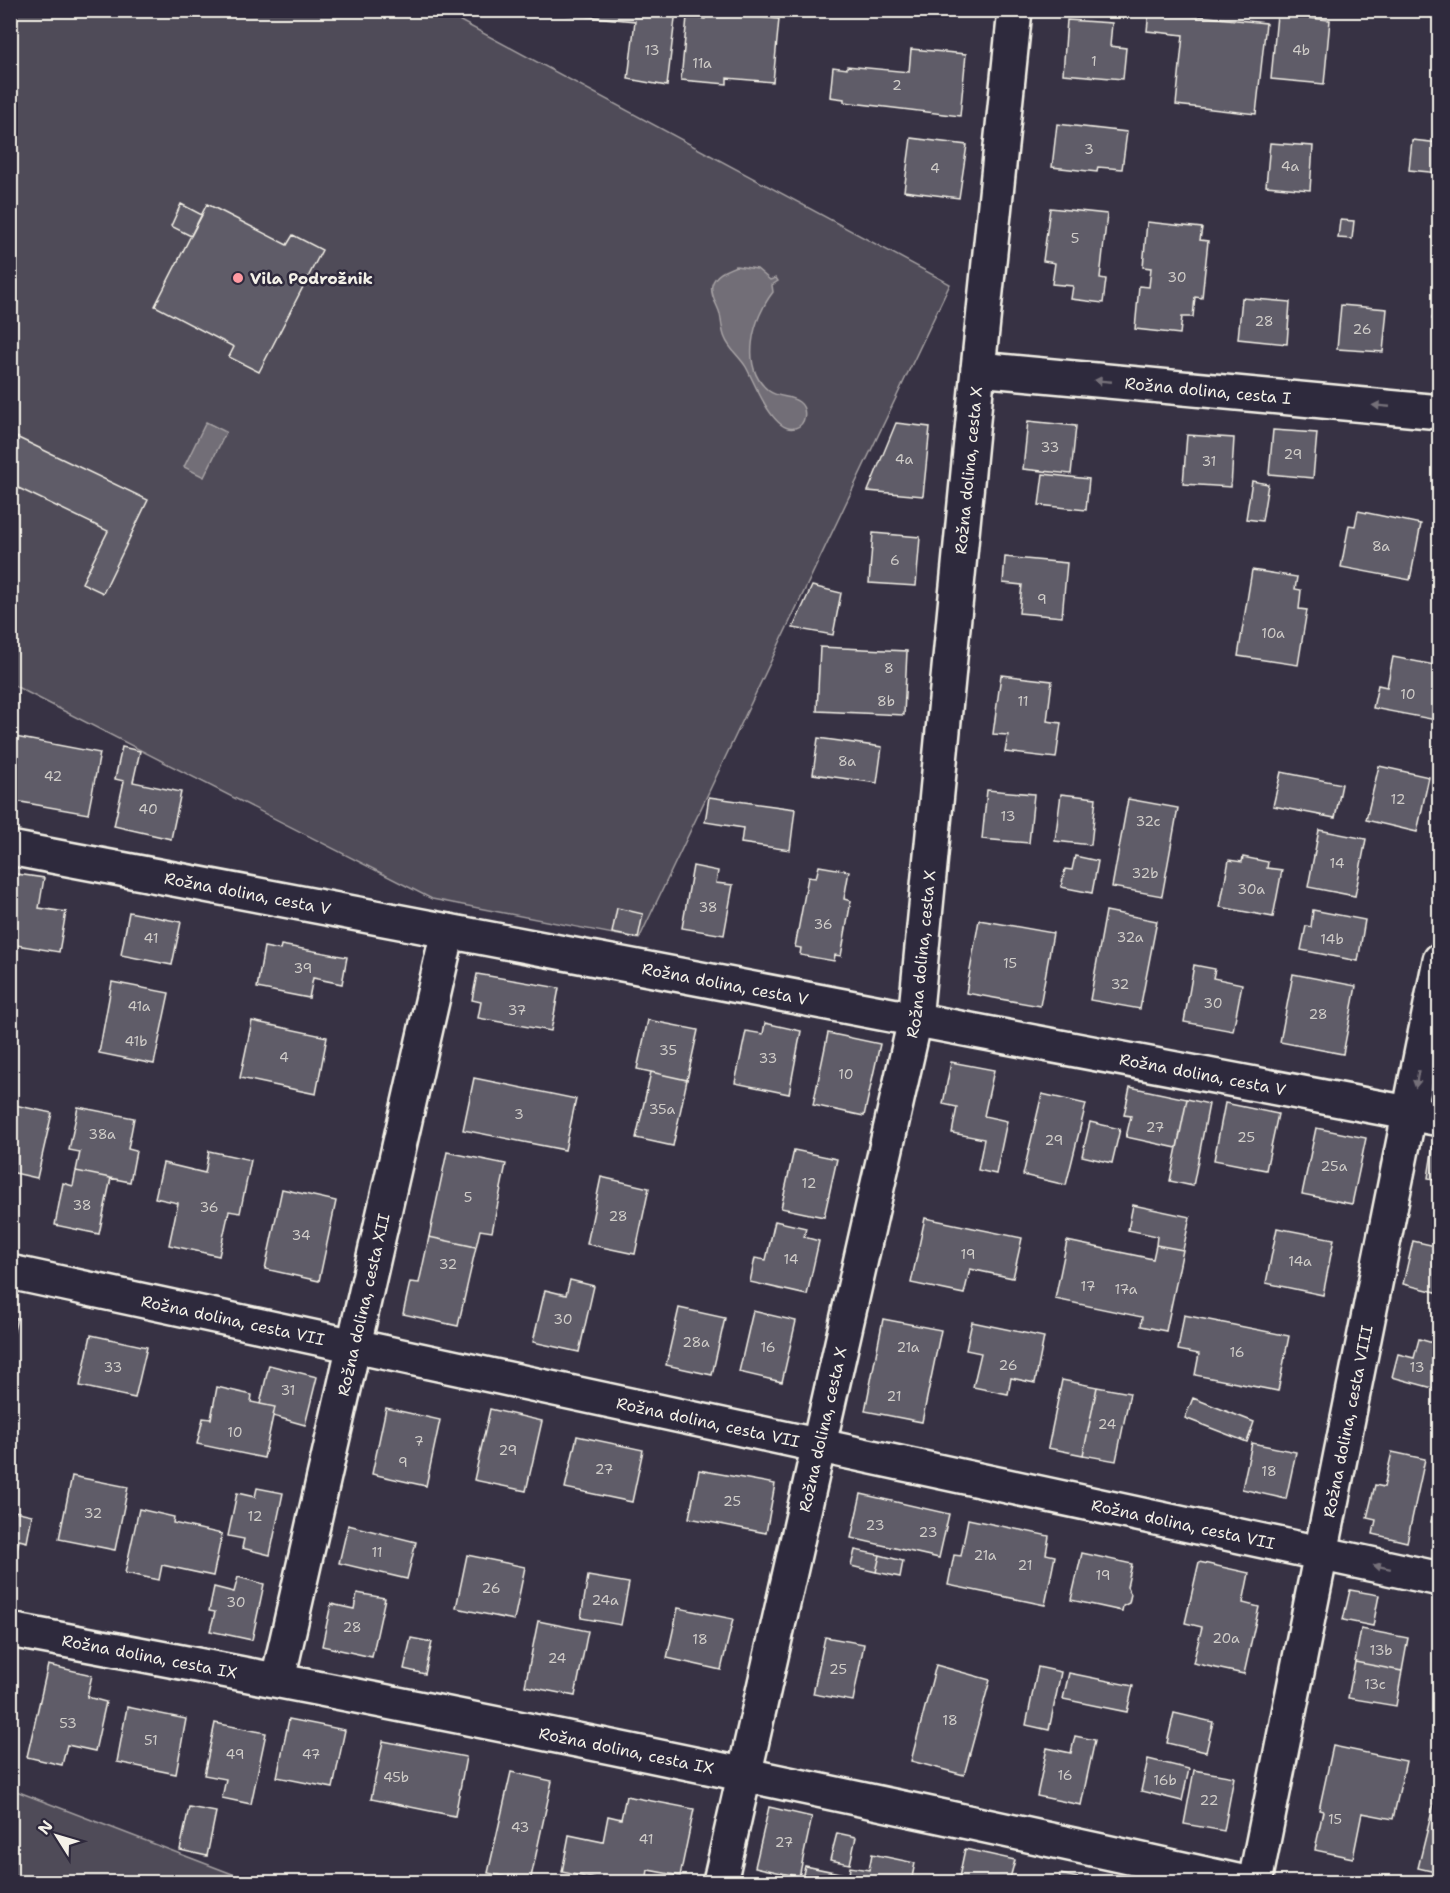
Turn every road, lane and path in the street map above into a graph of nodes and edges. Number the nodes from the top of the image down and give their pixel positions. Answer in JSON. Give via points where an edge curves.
{"nodes":[{"id":1,"x":1015,"y":10,"type":"edge"},
{"id":2,"x":978,"y":369,"type":"junction"},
{"id":3,"x":1440,"y":412,"type":"edge"},
{"id":4,"x":10,"y":848,"type":"edge"},
{"id":5,"x":448,"y":931,"type":"junction"},
{"id":6,"x":1440,"y":960,"type":"edge"},
{"id":7,"x":915,"y":1020,"type":"junction"},
{"id":8,"x":1425,"y":1116,"type":"edge"},
{"id":9,"x":10,"y":1272,"type":"edge"},
{"id":10,"x":355,"y":1345,"type":"junction"},
{"id":11,"x":820,"y":1447,"type":"junction"},
{"id":12,"x":1321,"y":1554,"type":"junction"},
{"id":13,"x":1440,"y":1579,"type":"edge"},
{"id":14,"x":10,"y":1630,"type":"edge"},
{"id":15,"x":278,"y":1680,"type":"junction"},
{"id":16,"x":746,"y":1774,"type":"junction"},
{"id":17,"x":720,"y":1882,"type":"edge"},
{"id":18,"x":1242,"y":1882,"type":"edge"},
{"id":19,"x":1256,"y":1882,"type":"edge"}],
"edges":[{"from":1,"to":2,"type":"street","name":"Rožna dolina, cesta X"},
{"from":3,"to":2,"type":"street","name":"Rožna dolina, cesta I","one_way":true},
{"from":2,"to":7,"type":"street","name":"Rožna dolina, cesta X"},
{"from":4,"to":5,"type":"street","name":"Rožna dolina, cesta V"},
{"from":5,"to":7,"type":"street","name":"Rožna dolina, cesta V"},
{"from":5,"to":10,"type":"street","name":"Rožna dolina, cesta XII"},
{"from":6,"to":8,"type":"street","name":"Rožna dolina, cesta VIII","one_way":true},
{"from":7,"to":8,"type":"street","name":"Rožna dolina, cesta V"},
{"from":7,"to":11,"type":"street","name":"Rožna dolina, cesta X"},
{"from":8,"to":12,"type":"street","name":"Rožna dolina, cesta VIII"},
{"from":9,"to":10,"type":"street","name":"Rožna dolina, cesta VII"},
{"from":10,"to":11,"type":"street","name":"Rožna dolina, cesta VII"},
{"from":10,"to":15,"type":"street","name":"Rožna dolina, cesta XII"},
{"from":11,"to":12,"type":"street","name":"Rožna dolina, cesta VII"},
{"from":11,"to":16,"type":"street","name":"Rožna dolina, cesta X"},
{"from":13,"to":12,"type":"street","name":"Rožna dolina, cesta VII","one_way":true},
{"from":12,"to":19,"type":"street","name":"Rožna dolina, cesta VIII"},
{"from":14,"to":15,"type":"street","name":"Rožna dolina, cesta IX"},
{"from":15,"to":16,"type":"street","name":"Rožna dolina, cesta IX"},
{"from":16,"to":17,"type":"street","name":"Rožna dolina, cesta X"},
{"from":16,"to":18,"type":"street","name":"Rožna dolina, cesta IX"}]}
